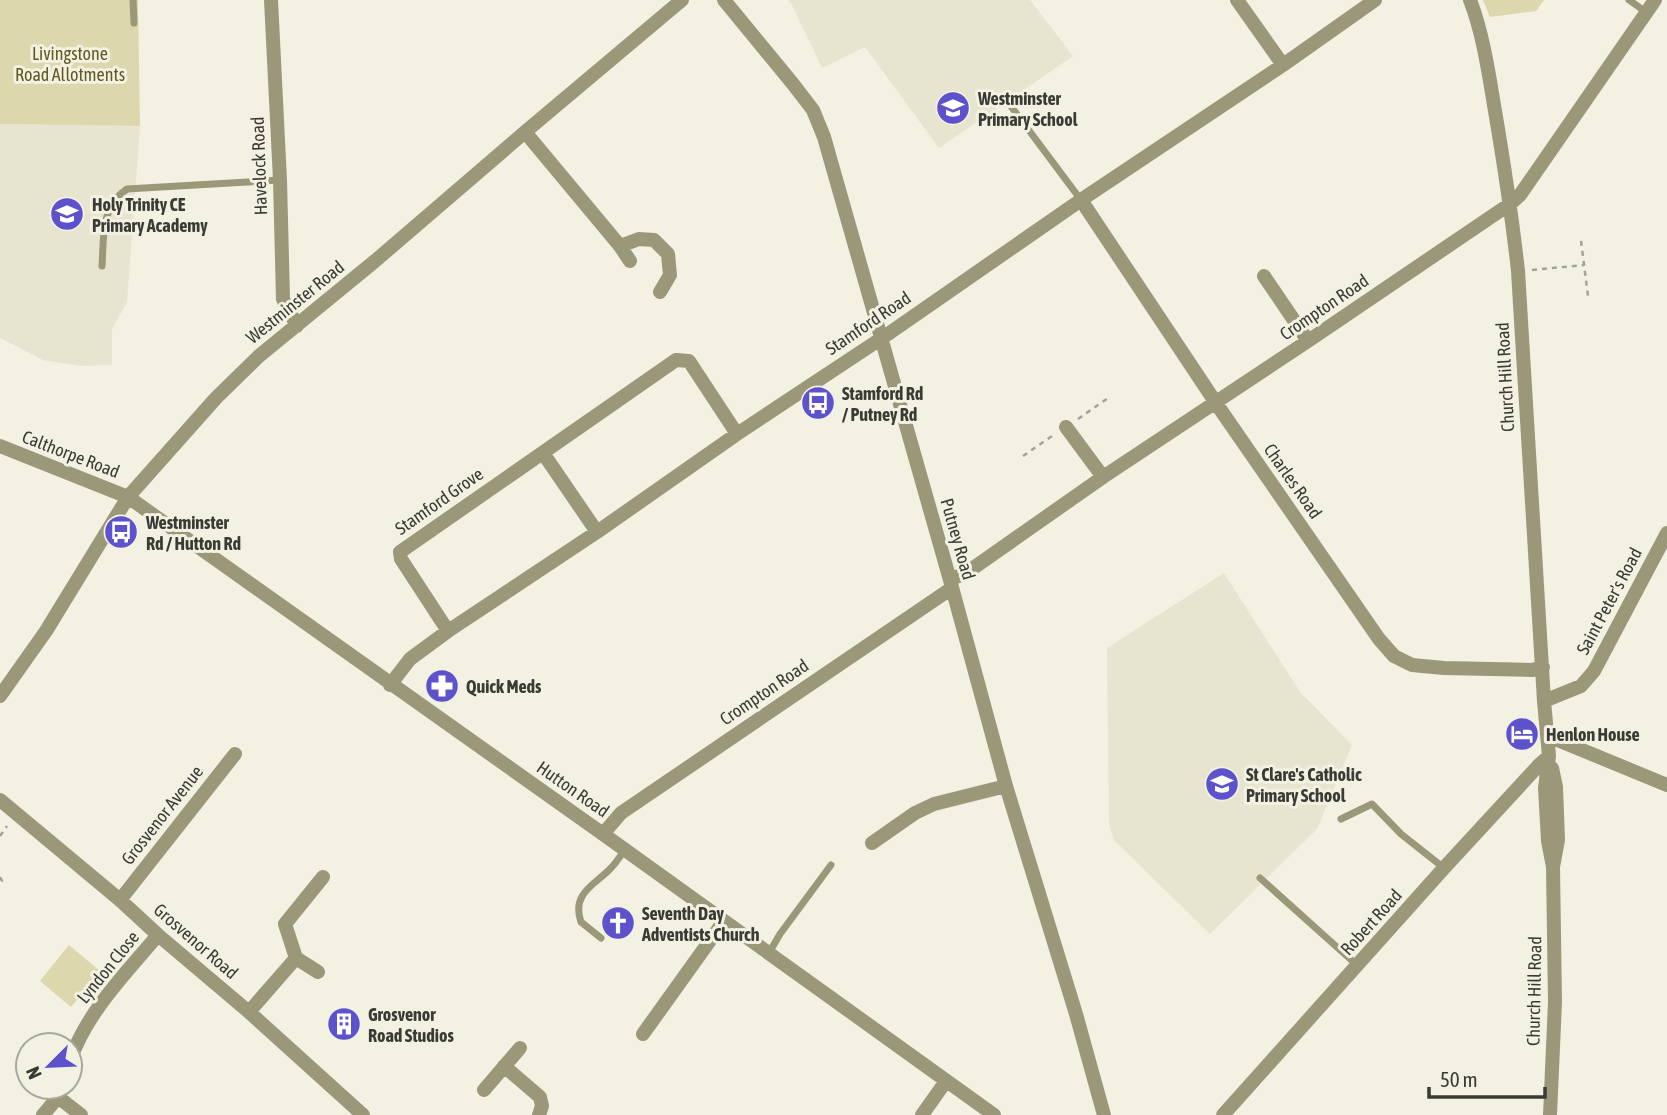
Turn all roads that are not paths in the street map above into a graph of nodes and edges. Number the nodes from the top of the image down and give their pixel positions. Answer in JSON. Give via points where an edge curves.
{"nodes":[{"id":1,"x":133,"y":0,"type":"edge"},
{"id":2,"x":271,"y":0,"type":"edge"},
{"id":3,"x":682,"y":0,"type":"edge"},
{"id":4,"x":724,"y":0,"type":"edge"},
{"id":5,"x":1237,"y":0,"type":"edge"},
{"id":6,"x":1374,"y":0,"type":"edge"},
{"id":7,"x":1470,"y":0,"type":"edge"},
{"id":8,"x":1629,"y":0,"type":"edge"},
{"id":9,"x":1650,"y":6,"type":"edge"},
{"id":10,"x":134,"y":23,"type":"dead end"},
{"id":11,"x":1283,"y":65,"type":"junction"},
{"id":12,"x":1010,"y":105,"type":"dead end"},
{"id":13,"x":525,"y":132,"type":"junction"},
{"id":14,"x":280,"y":180,"type":"junction"},
{"id":15,"x":1081,"y":200,"type":"junction"},
{"id":16,"x":1510,"y":204,"type":"junction"},
{"id":17,"x":621,"y":246,"type":"junction"},
{"id":18,"x":630,"y":261,"type":"dead end"},
{"id":19,"x":102,"y":266,"type":"dead end"},
{"id":20,"x":1264,"y":276,"type":"dead end"},
{"id":21,"x":660,"y":292,"type":"dead end"},
{"id":22,"x":297,"y":326,"type":"junction"},
{"id":23,"x":881,"y":337,"type":"junction"},
{"id":24,"x":1308,"y":341,"type":"junction"},
{"id":25,"x":1216,"y":403,"type":"junction"},
{"id":26,"x":1066,"y":427,"type":"dead end"},
{"id":27,"x":737,"y":434,"type":"junction"},
{"id":28,"x":0,"y":446,"type":"edge"},
{"id":29,"x":543,"y":453,"type":"junction"},
{"id":30,"x":1102,"y":477,"type":"junction"},
{"id":31,"x":128,"y":497,"type":"junction"},
{"id":32,"x":597,"y":532,"type":"junction"},
{"id":33,"x":1667,"y":533,"type":"edge"},
{"id":34,"x":951,"y":584,"type":"junction"},
{"id":35,"x":448,"y":631,"type":"junction"},
{"id":36,"x":1542,"y":667,"type":"junction"},
{"id":37,"x":390,"y":685,"type":"junction"},
{"id":38,"x":0,"y":696,"type":"edge"},
{"id":39,"x":1544,"y":701,"type":"junction"},
{"id":40,"x":1548,"y":736,"type":"junction"},
{"id":41,"x":235,"y":754,"type":"dead end"},
{"id":42,"x":1549,"y":756,"type":"junction"},
{"id":43,"x":1667,"y":785,"type":"edge"},
{"id":44,"x":1006,"y":786,"type":"junction"},
{"id":45,"x":0,"y":800,"type":"edge"},
{"id":46,"x":1341,"y":819,"type":"dead end"},
{"id":47,"x":603,"y":834,"type":"junction"},
{"id":48,"x":872,"y":843,"type":"dead end"},
{"id":49,"x":625,"y":850,"type":"junction"},
{"id":50,"x":831,"y":865,"type":"dead end"},
{"id":51,"x":1444,"y":868,"type":"junction"},
{"id":52,"x":323,"y":877,"type":"dead end"},
{"id":53,"x":1260,"y":878,"type":"dead end"},
{"id":54,"x":120,"y":900,"type":"junction"},
{"id":55,"x":724,"y":921,"type":"junction"},
{"id":56,"x":158,"y":935,"type":"junction"},
{"id":57,"x":601,"y":938,"type":"dead end"},
{"id":58,"x":769,"y":954,"type":"junction"},
{"id":59,"x":296,"y":958,"type":"junction"},
{"id":60,"x":1358,"y":965,"type":"junction"},
{"id":61,"x":318,"y":972,"type":"dead end"},
{"id":62,"x":249,"y":1012,"type":"junction"},
{"id":63,"x":83,"y":1031,"type":"edge"},
{"id":64,"x":643,"y":1034,"type":"dead end"},
{"id":65,"x":520,"y":1048,"type":"dead end"},
{"id":66,"x":504,"y":1066,"type":"junction"},
{"id":67,"x":946,"y":1081,"type":"junction"},
{"id":68,"x":484,"y":1090,"type":"dead end"},
{"id":69,"x":68,"y":1101,"type":"edge"},
{"id":70,"x":81,"y":1115,"type":"edge"},
{"id":71,"x":363,"y":1115,"type":"edge"},
{"id":72,"x":539,"y":1115,"type":"edge"},
{"id":73,"x":922,"y":1115,"type":"edge"},
{"id":74,"x":994,"y":1115,"type":"edge"},
{"id":75,"x":1104,"y":1115,"type":"edge"},
{"id":76,"x":1223,"y":1115,"type":"edge"},
{"id":77,"x":1550,"y":1115,"type":"edge"}],
"edges":[{"from":1,"to":10,"type":"lane"},
{"from":2,"to":14,"type":"street","name":"Havelock Road"},
{"from":3,"to":13,"type":"street","name":"Westminster Road"},
{"from":4,"to":23,"type":"street","name":"Putney Road","via":[[813,110]]},
{"from":5,"to":11,"type":"street"},
{"from":6,"to":11,"type":"street","name":"Stamford Road"},
{"from":7,"to":16,"type":"street","name":"Church Hill Road","via":[[1491,87]]},
{"from":8,"to":9,"type":"lane"},
{"from":9,"to":16,"type":"street","name":"Crompton Road"},
{"from":11,"to":15,"type":"street","name":"Stamford Road"},
{"from":12,"to":15,"type":"lane"},
{"from":13,"to":17,"type":"street"},
{"from":13,"to":22,"type":"street","name":"Westminster Road"},
{"from":14,"to":19,"type":"lane","via":[[127,189],[107,213]]},
{"from":14,"to":22,"type":"street","name":"Havelock Road","via":[[282,299]]},
{"from":15,"to":23,"type":"street","name":"Stamford Road"},
{"from":15,"to":25,"type":"street","name":"Charles Road"},
{"from":16,"to":24,"type":"street","name":"Crompton Road"},
{"from":16,"to":36,"type":"street","name":"Church Hill Road"},
{"from":17,"to":18,"type":"street"},
{"from":17,"to":21,"type":"street","via":[[639,239],[654,240],[668,254],[670,275]]},
{"from":20,"to":24,"type":"street"},
{"from":22,"to":31,"type":"street","name":"Westminster Road","via":[[216,397]]},
{"from":23,"to":27,"type":"street","name":"Stamford Road"},
{"from":23,"to":34,"type":"street","name":"Putney Road"},
{"from":24,"to":25,"type":"street","name":"Crompton Road"},
{"from":25,"to":30,"type":"street","name":"Crompton Road"},
{"from":25,"to":36,"type":"street","name":"Charles Road","via":[[1394,656],[1412,665],[1444,668]]},
{"from":26,"to":30,"type":"street"},
{"from":27,"to":29,"type":"street","name":"Stamford Grove","via":[[689,361],[676,360]]},
{"from":27,"to":32,"type":"street","name":"Stamford Road"},
{"from":28,"to":31,"type":"street","name":"Calthorpe Road"},
{"from":29,"to":32,"type":"street"},
{"from":29,"to":35,"type":"street","name":"Stamford Grove","via":[[400,552]]},
{"from":30,"to":34,"type":"street","name":"Crompton Road"},
{"from":31,"to":37,"type":"street","name":"Hutton Road"},
{"from":31,"to":38,"type":"street","name":"Westminster Road","via":[[46,631]]},
{"from":32,"to":35,"type":"street","name":"Stamford Road"},
{"from":33,"to":39,"type":"street","name":"Saint Peter's Road","via":[[1594,671],[1581,686]]},
{"from":34,"to":44,"type":"street","name":"Putney Road"},
{"from":34,"to":47,"type":"street","name":"Crompton Road","via":[[621,813]]},
{"from":35,"to":37,"type":"street","name":"Stamford Road","via":[[410,659]]},
{"from":36,"to":39,"type":"street","name":"Church Hill Road"},
{"from":37,"to":47,"type":"street","name":"Hutton Road"},
{"from":39,"to":40,"type":"street","name":"Church Hill Road"},
{"from":40,"to":42,"type":"street","name":"Church Hill Road"},
{"from":40,"to":43,"type":"street"},
{"from":41,"to":54,"type":"street","name":"Grosvenor Avenue"},
{"from":42,"to":51,"type":"street","name":"Robert Road"},
{"from":42,"to":77,"type":"street","name":"Church Hill Road","via":[[1556,787],[1558,840],[1553,867],[1555,1002]]},
{"from":44,"to":48,"type":"street","via":[[934,804]]},
{"from":44,"to":75,"type":"street","name":"Putney Road"},
{"from":45,"to":54,"type":"street","name":"Grosvenor Road"},
{"from":46,"to":51,"type":"lane","via":[[1373,804],[1401,834]]},
{"from":47,"to":49,"type":"street","name":"Hutton Road"},
{"from":49,"to":55,"type":"street","name":"Hutton Road"},
{"from":49,"to":57,"type":"lane","via":[[578,905],[581,922]]},
{"from":50,"to":58,"type":"lane"},
{"from":51,"to":60,"type":"street","name":"Robert Road"},
{"from":52,"to":59,"type":"street","via":[[285,924]]},
{"from":53,"to":60,"type":"lane"},
{"from":54,"to":56,"type":"street","name":"Grosvenor Road"},
{"from":55,"to":58,"type":"street","name":"Hutton Road"},
{"from":55,"to":64,"type":"street"},
{"from":56,"to":62,"type":"street","name":"Grosvenor Road"},
{"from":56,"to":63,"type":"street","name":"Lyndon Close"},
{"from":58,"to":67,"type":"street","name":"Hutton Road"},
{"from":59,"to":61,"type":"street"},
{"from":59,"to":62,"type":"street"},
{"from":60,"to":76,"type":"street","name":"Robert Road"},
{"from":62,"to":71,"type":"street","name":"Grosvenor Road"},
{"from":65,"to":66,"type":"street"},
{"from":66,"to":68,"type":"street"},
{"from":66,"to":72,"type":"street","via":[[540,1097]]},
{"from":67,"to":73,"type":"street"},
{"from":67,"to":74,"type":"street","name":"Hutton Road"},
{"from":69,"to":70,"type":"street"}]}
